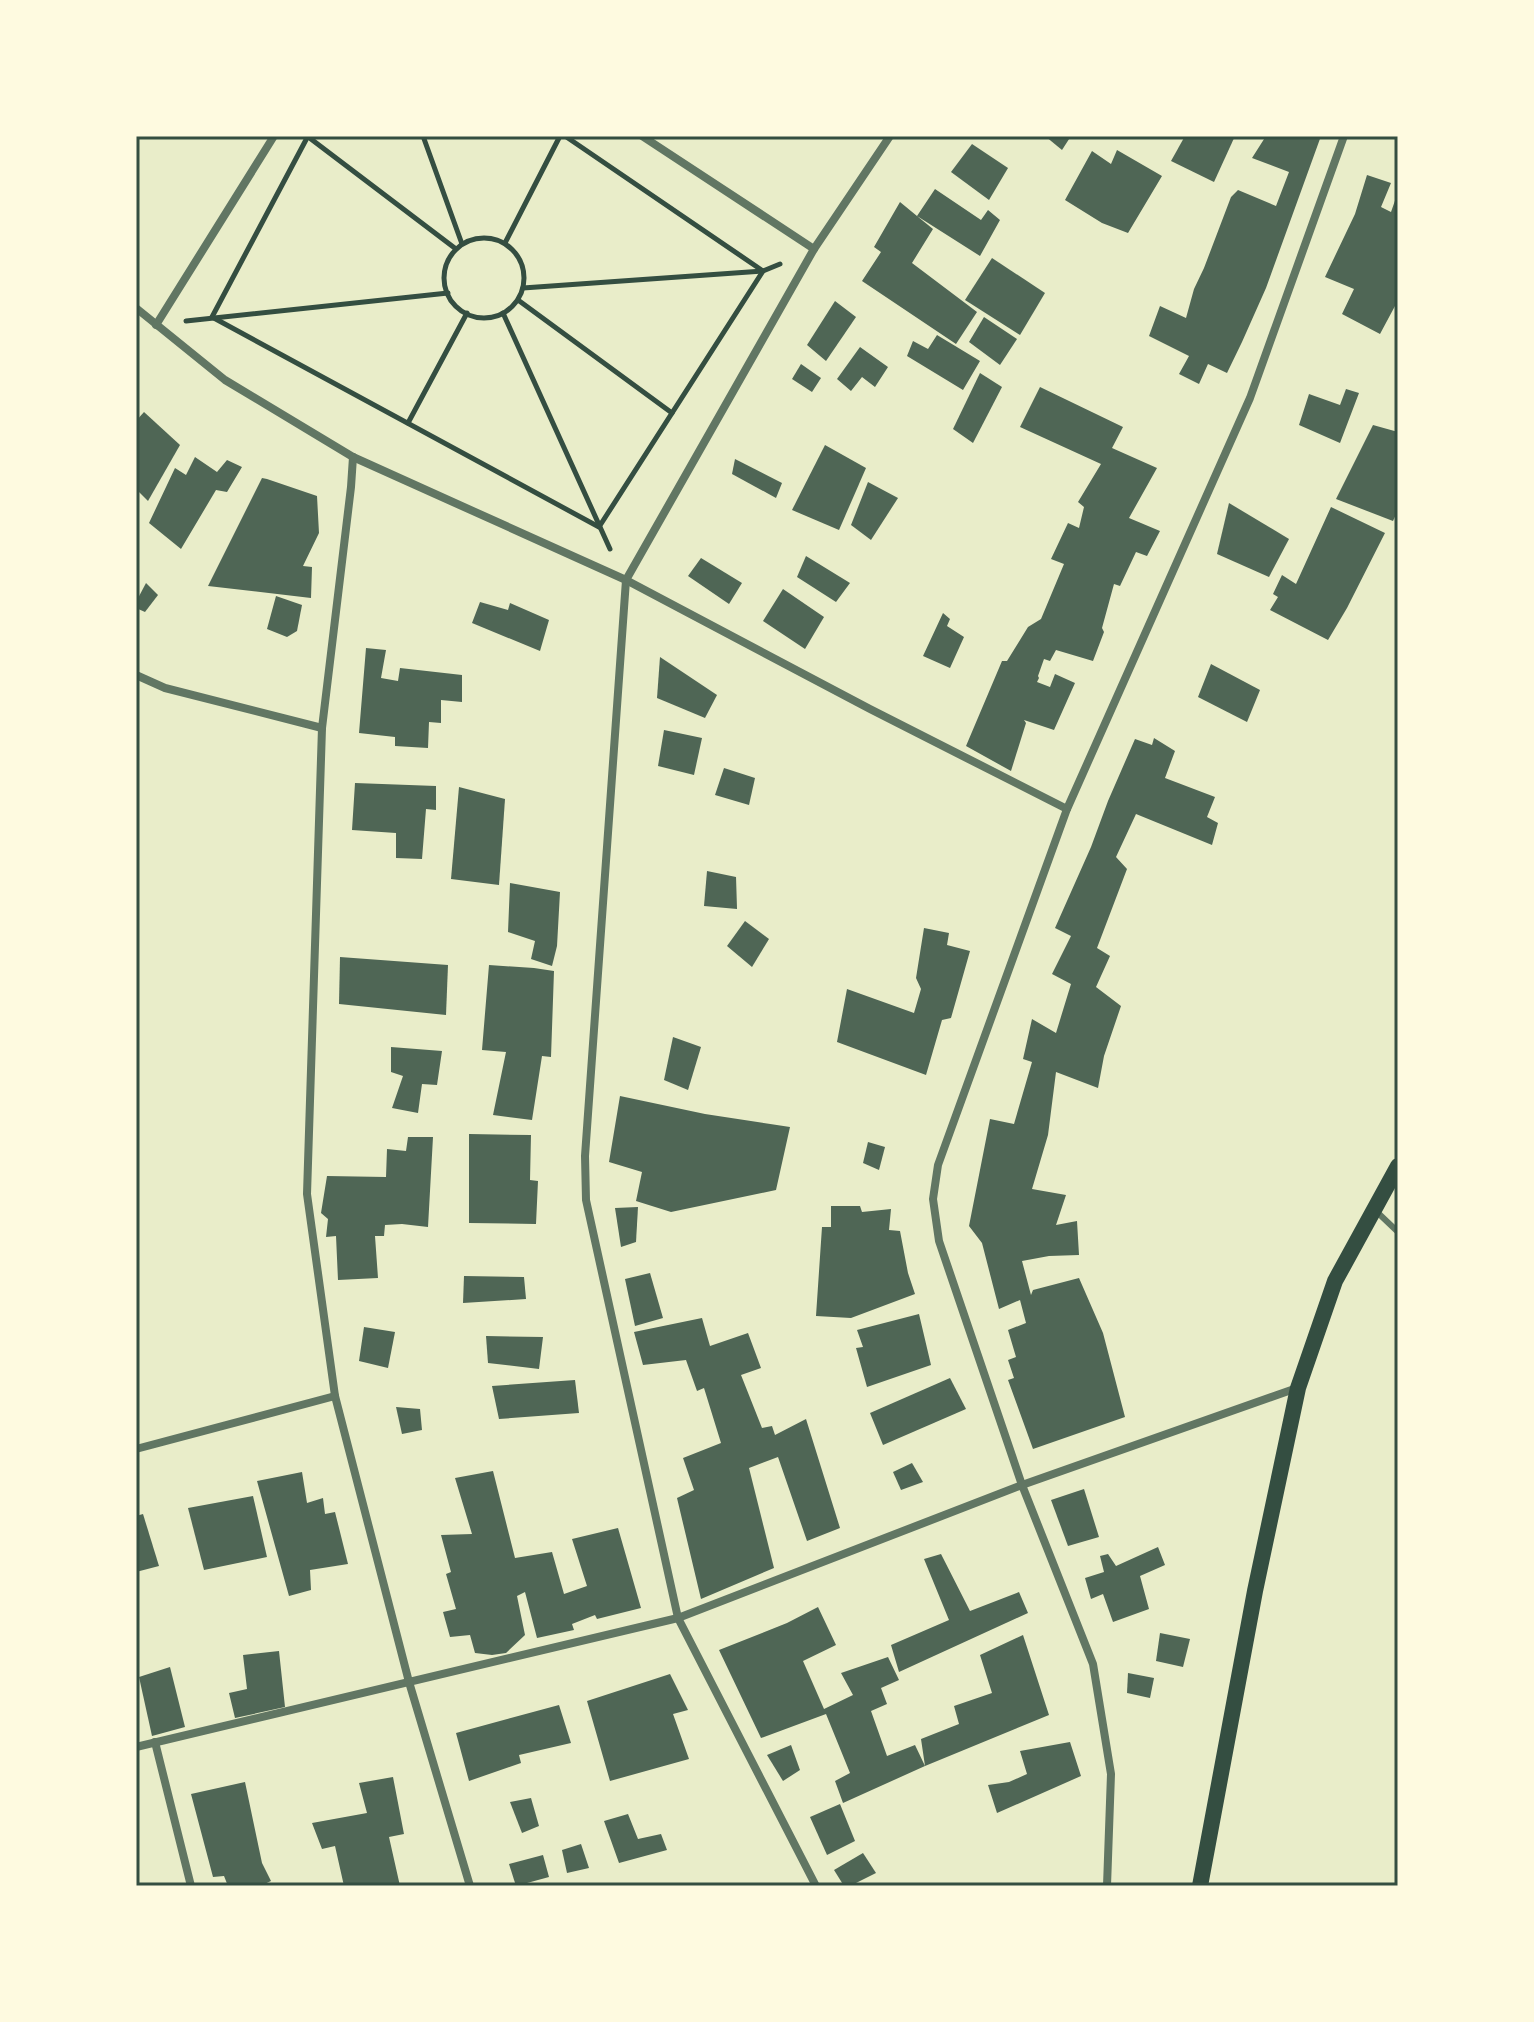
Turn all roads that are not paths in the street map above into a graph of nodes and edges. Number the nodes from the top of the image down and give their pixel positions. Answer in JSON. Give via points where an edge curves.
{"nodes":[{"id":1,"x":274,"y":136,"type":"edge"},
{"id":2,"x":642,"y":136,"type":"edge"},
{"id":3,"x":890,"y":136,"type":"edge"},
{"id":4,"x":1344,"y":136,"type":"edge"},
{"id":5,"x":814,"y":249,"type":"junction"},
{"id":6,"x":136,"y":308,"type":"edge"},
{"id":7,"x":156,"y":325,"type":"junction"},
{"id":8,"x":353,"y":457,"type":"junction"},
{"id":9,"x":626,"y":580,"type":"junction"},
{"id":10,"x":136,"y":675,"type":"edge"},
{"id":11,"x":322,"y":728,"type":"junction"},
{"id":12,"x":1067,"y":809,"type":"junction"},
{"id":13,"x":1398,"y":1166,"type":"edge"},
{"id":14,"x":1374,"y":1209,"type":"junction"},
{"id":15,"x":1398,"y":1232,"type":"edge"},
{"id":16,"x":1298,"y":1388,"type":"junction"},
{"id":17,"x":335,"y":1396,"type":"junction"},
{"id":18,"x":136,"y":1449,"type":"edge"},
{"id":19,"x":1022,"y":1485,"type":"junction"},
{"id":20,"x":678,"y":1618,"type":"junction"},
{"id":21,"x":409,"y":1682,"type":"junction"},
{"id":22,"x":155,"y":1742,"type":"junction"},
{"id":23,"x":136,"y":1747,"type":"edge"},
{"id":24,"x":191,"y":1886,"type":"edge"},
{"id":25,"x":470,"y":1886,"type":"edge"},
{"id":26,"x":816,"y":1886,"type":"edge"},
{"id":27,"x":1107,"y":1886,"type":"edge"},
{"id":28,"x":1200,"y":1886,"type":"edge"}],
"edges":[{"from":1,"to":7,"type":"street"},
{"from":2,"to":5,"type":"street"},
{"from":3,"to":5,"type":"street"},
{"from":4,"to":12,"type":"street","via":[[1250,398]]},
{"from":5,"to":9,"type":"street"},
{"from":6,"to":7,"type":"street"},
{"from":7,"to":8,"type":"street","via":[[225,380]]},
{"from":8,"to":9,"type":"street"},
{"from":8,"to":11,"type":"street"},
{"from":9,"to":12,"type":"street"},
{"from":9,"to":20,"type":"street","via":[[586,1200]]},
{"from":10,"to":11,"type":"street","via":[[165,688]]},
{"from":11,"to":17,"type":"street","via":[[307,1194]]},
{"from":12,"to":19,"type":"street","via":[[938,1165],[933,1199],[939,1241]]},
{"from":13,"to":14,"type":"main road"},
{"from":14,"to":15,"type":"lane"},
{"from":14,"to":16,"type":"main road","via":[[1335,1281]]},
{"from":16,"to":19,"type":"street"},
{"from":16,"to":28,"type":"main road"},
{"from":17,"to":18,"type":"street"},
{"from":17,"to":21,"type":"street"},
{"from":19,"to":20,"type":"street"},
{"from":19,"to":27,"type":"street","via":[[1093,1664],[1111,1774]]},
{"from":20,"to":21,"type":"street"},
{"from":20,"to":26,"type":"street"},
{"from":21,"to":22,"type":"street"},
{"from":21,"to":25,"type":"street"},
{"from":22,"to":23,"type":"street"},
{"from":22,"to":24,"type":"street"}]}
